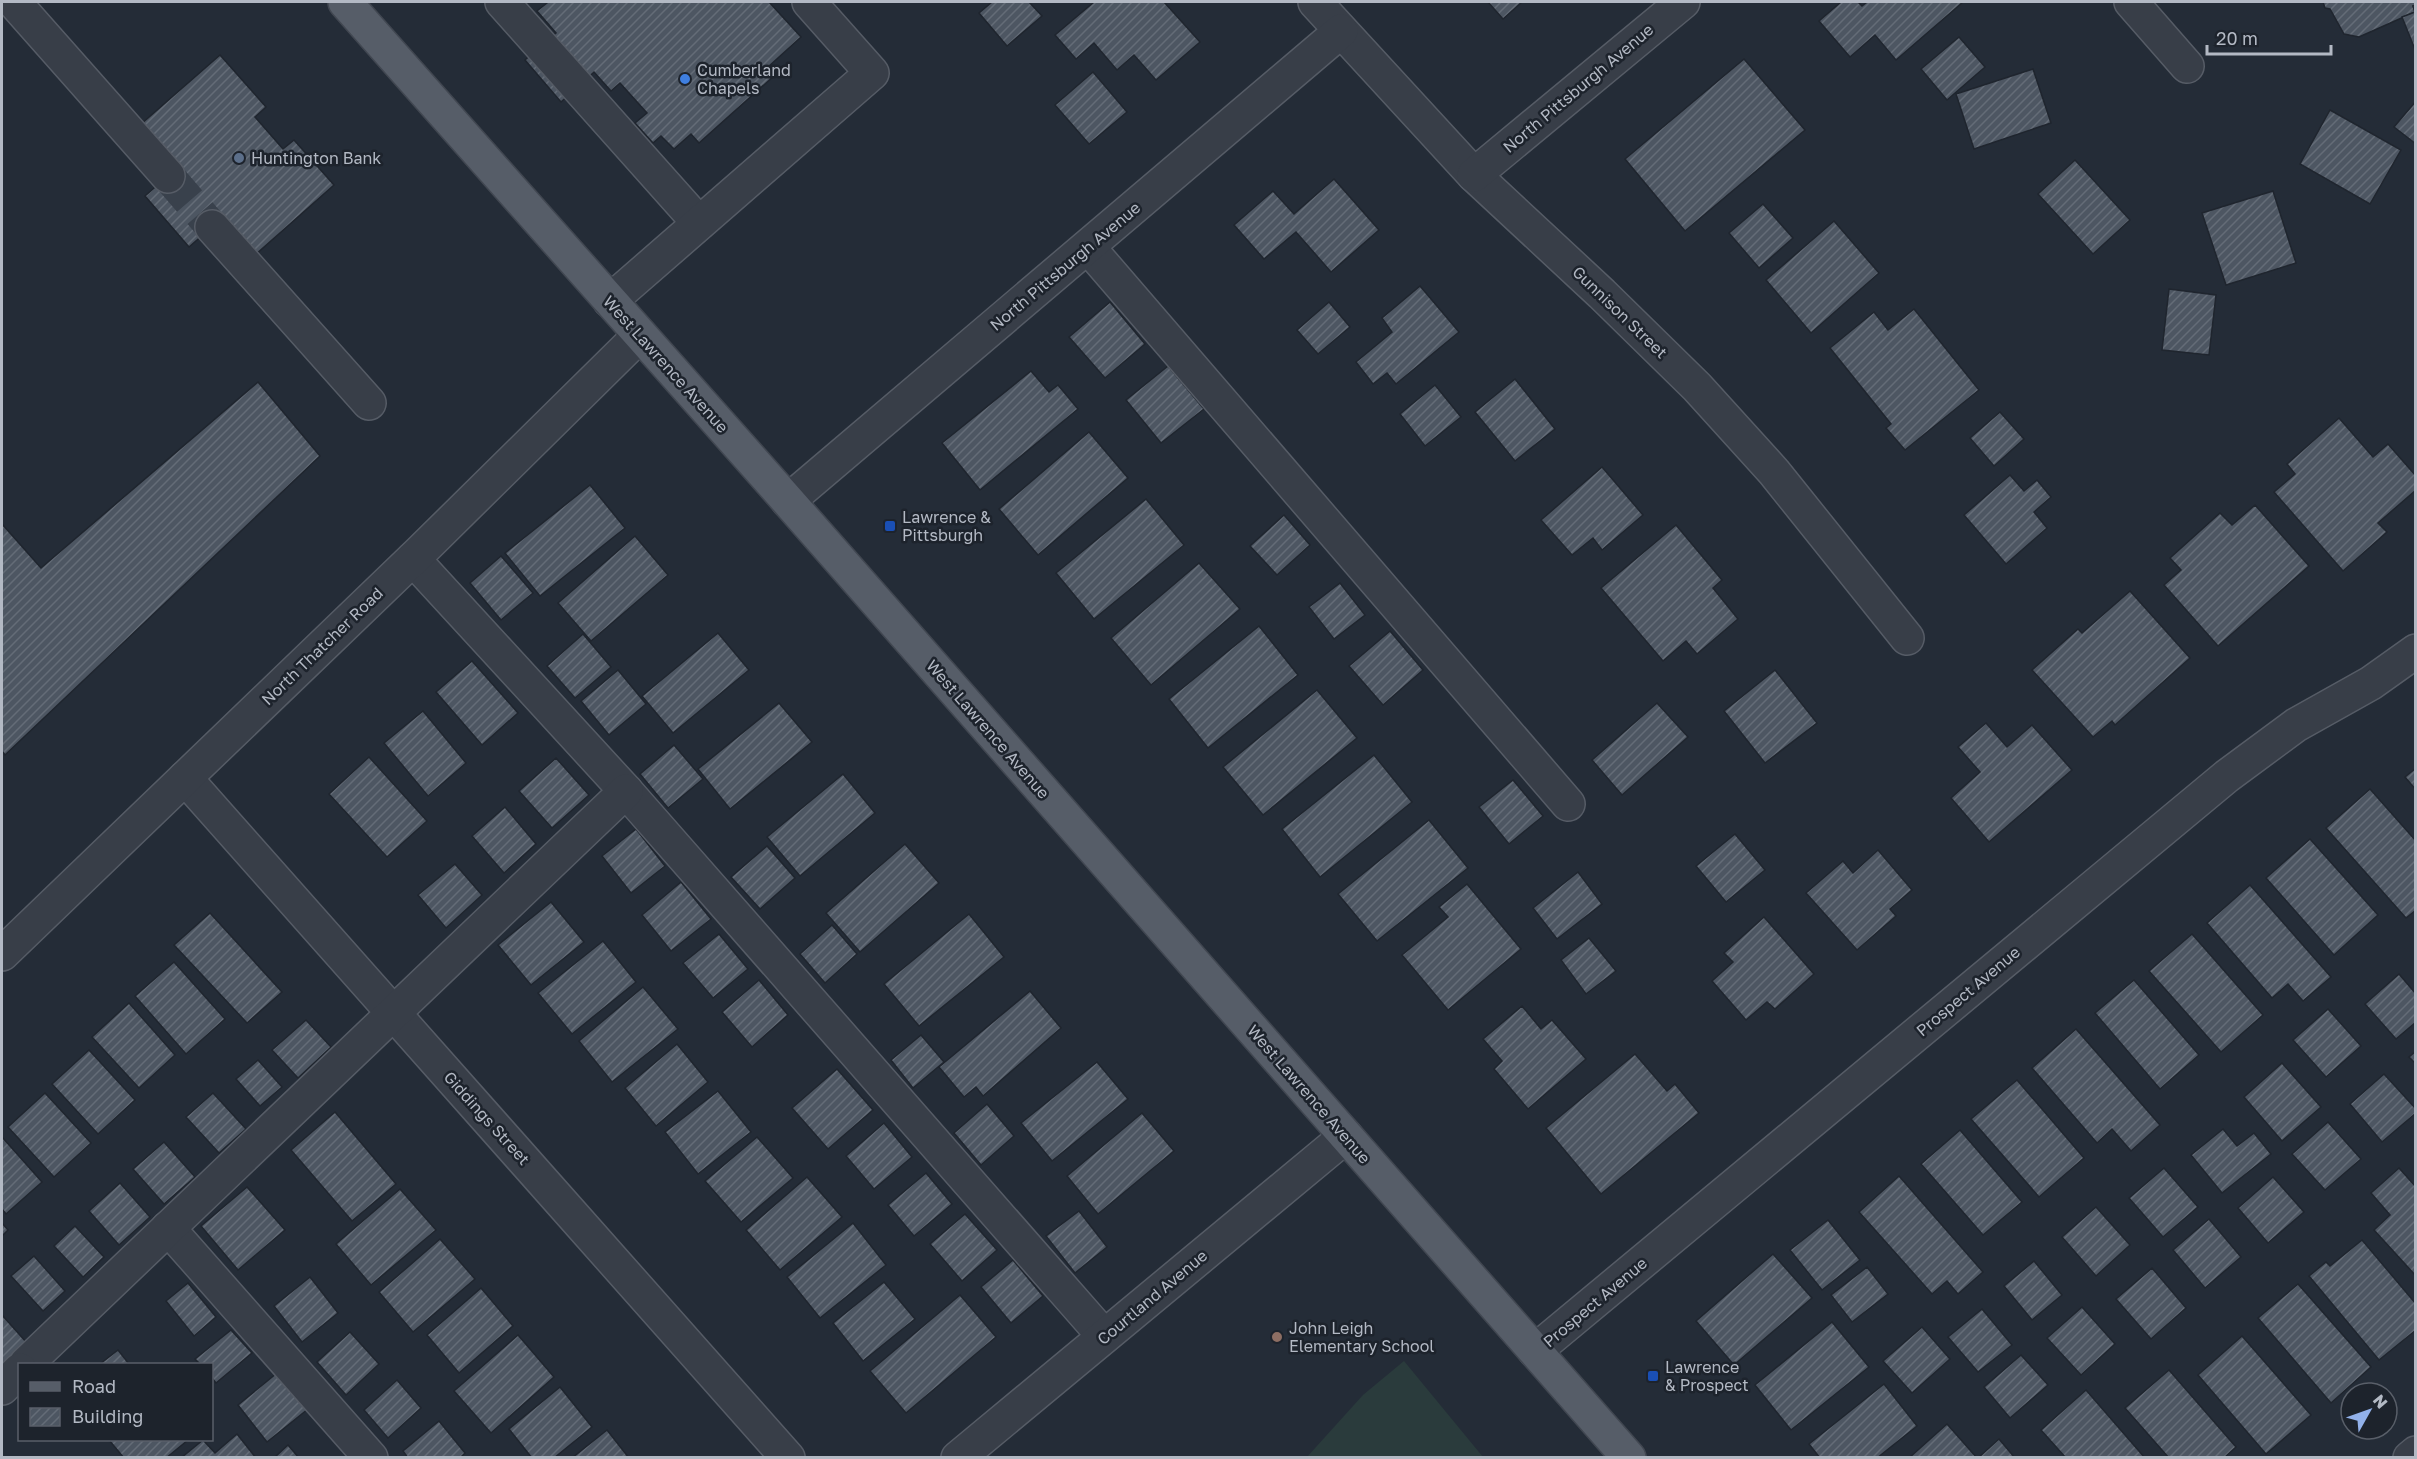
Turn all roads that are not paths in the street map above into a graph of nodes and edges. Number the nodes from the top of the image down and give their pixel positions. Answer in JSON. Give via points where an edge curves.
{"nodes":[{"id":1,"x":14,"y":2,"type":"edge"},
{"id":2,"x":345,"y":2,"type":"edge"},
{"id":3,"x":502,"y":2,"type":"edge"},
{"id":4,"x":808,"y":2,"type":"edge"},
{"id":5,"x":1315,"y":2,"type":"edge"},
{"id":6,"x":1683,"y":2,"type":"edge"},
{"id":7,"x":2131,"y":2,"type":"edge"},
{"id":8,"x":1341,"y":31,"type":"junction"},
{"id":9,"x":2187,"y":66,"type":"dead end"},
{"id":10,"x":1474,"y":175,"type":"junction"},
{"id":11,"x":168,"y":176,"type":"tunnel mouth"},
{"id":12,"x":699,"y":223,"type":"junction"},
{"id":13,"x":212,"y":227,"type":"tunnel mouth"},
{"id":14,"x":1088,"y":247,"type":"junction"},
{"id":15,"x":610,"y":301,"type":"junction"},
{"id":16,"x":640,"y":335,"type":"junction"},
{"id":17,"x":369,"y":403,"type":"dead end"},
{"id":18,"x":788,"y":501,"type":"junction"},
{"id":19,"x":413,"y":559,"type":"junction"},
{"id":20,"x":1907,"y":638,"type":"dead end"},
{"id":21,"x":2415,"y":651,"type":"edge"},
{"id":22,"x":185,"y":778,"type":"junction"},
{"id":23,"x":626,"y":791,"type":"junction"},
{"id":24,"x":1568,"y":804,"type":"dead end"},
{"id":25,"x":2,"y":954,"type":"edge"},
{"id":26,"x":393,"y":1012,"type":"junction"},
{"id":27,"x":1346,"y":1136,"type":"junction"},
{"id":28,"x":168,"y":1228,"type":"junction"},
{"id":29,"x":1104,"y":1336,"type":"junction"},
{"id":30,"x":1535,"y":1351,"type":"junction"},
{"id":31,"x":28,"y":1363,"type":"edge"},
{"id":32,"x":18,"y":1372,"type":"edge"},
{"id":33,"x":2,"y":1388,"type":"edge"},
{"id":34,"x":2415,"y":1453,"type":"edge"},
{"id":35,"x":371,"y":1458,"type":"edge"},
{"id":36,"x":788,"y":1458,"type":"edge"},
{"id":37,"x":958,"y":1458,"type":"edge"},
{"id":38,"x":1629,"y":1458,"type":"edge"},
{"id":39,"x":2410,"y":1458,"type":"edge"}],
"edges":[{"from":1,"to":11,"type":"street"},
{"from":2,"to":15,"type":"main road","name":"West Lawrence Avenue"},
{"from":3,"to":12,"type":"street"},
{"from":4,"to":12,"type":"street","via":[[872,73]]},
{"from":5,"to":8,"type":"street","name":"Gunnison Street"},
{"from":6,"to":10,"type":"street","name":"North Pittsburgh Avenue"},
{"from":7,"to":9,"type":"street"},
{"from":8,"to":10,"type":"street","name":"Gunnison Street"},
{"from":8,"to":14,"type":"street","name":"North Pittsburgh Avenue"},
{"from":10,"to":20,"type":"street","name":"Gunnison Street","via":[[1697,387],[1774,472]]},
{"from":12,"to":15,"type":"street"},
{"from":13,"to":17,"type":"street"},
{"from":14,"to":18,"type":"street","name":"North Pittsburgh Avenue"},
{"from":14,"to":24,"type":"street"},
{"from":15,"to":16,"type":"main road","name":"West Lawrence Avenue"},
{"from":16,"to":18,"type":"main road","name":"West Lawrence Avenue"},
{"from":16,"to":19,"type":"street","name":"North Thatcher Road"},
{"from":18,"to":27,"type":"main road","name":"West Lawrence Avenue"},
{"from":19,"to":22,"type":"street","name":"North Thatcher Road"},
{"from":19,"to":23,"type":"street"},
{"from":21,"to":30,"type":"street","name":"Prospect Avenue","via":[[2371,683],[2296,725],[2227,776]]},
{"from":22,"to":25,"type":"street","name":"North Thatcher Road"},
{"from":22,"to":26,"type":"street","name":"Giddings Street"},
{"from":23,"to":26,"type":"street"},
{"from":23,"to":29,"type":"street"},
{"from":26,"to":28,"type":"street"},
{"from":26,"to":36,"type":"street","name":"Giddings Street"},
{"from":27,"to":29,"type":"street","name":"Courtland Avenue"},
{"from":27,"to":30,"type":"main road","name":"West Lawrence Avenue"},
{"from":28,"to":31,"type":"street"},
{"from":28,"to":35,"type":"street"},
{"from":29,"to":37,"type":"street","name":"Courtland Avenue"},
{"from":30,"to":38,"type":"main road","name":"West Lawrence Avenue"},
{"from":32,"to":33,"type":"street"},
{"from":34,"to":39,"type":"street"}]}
